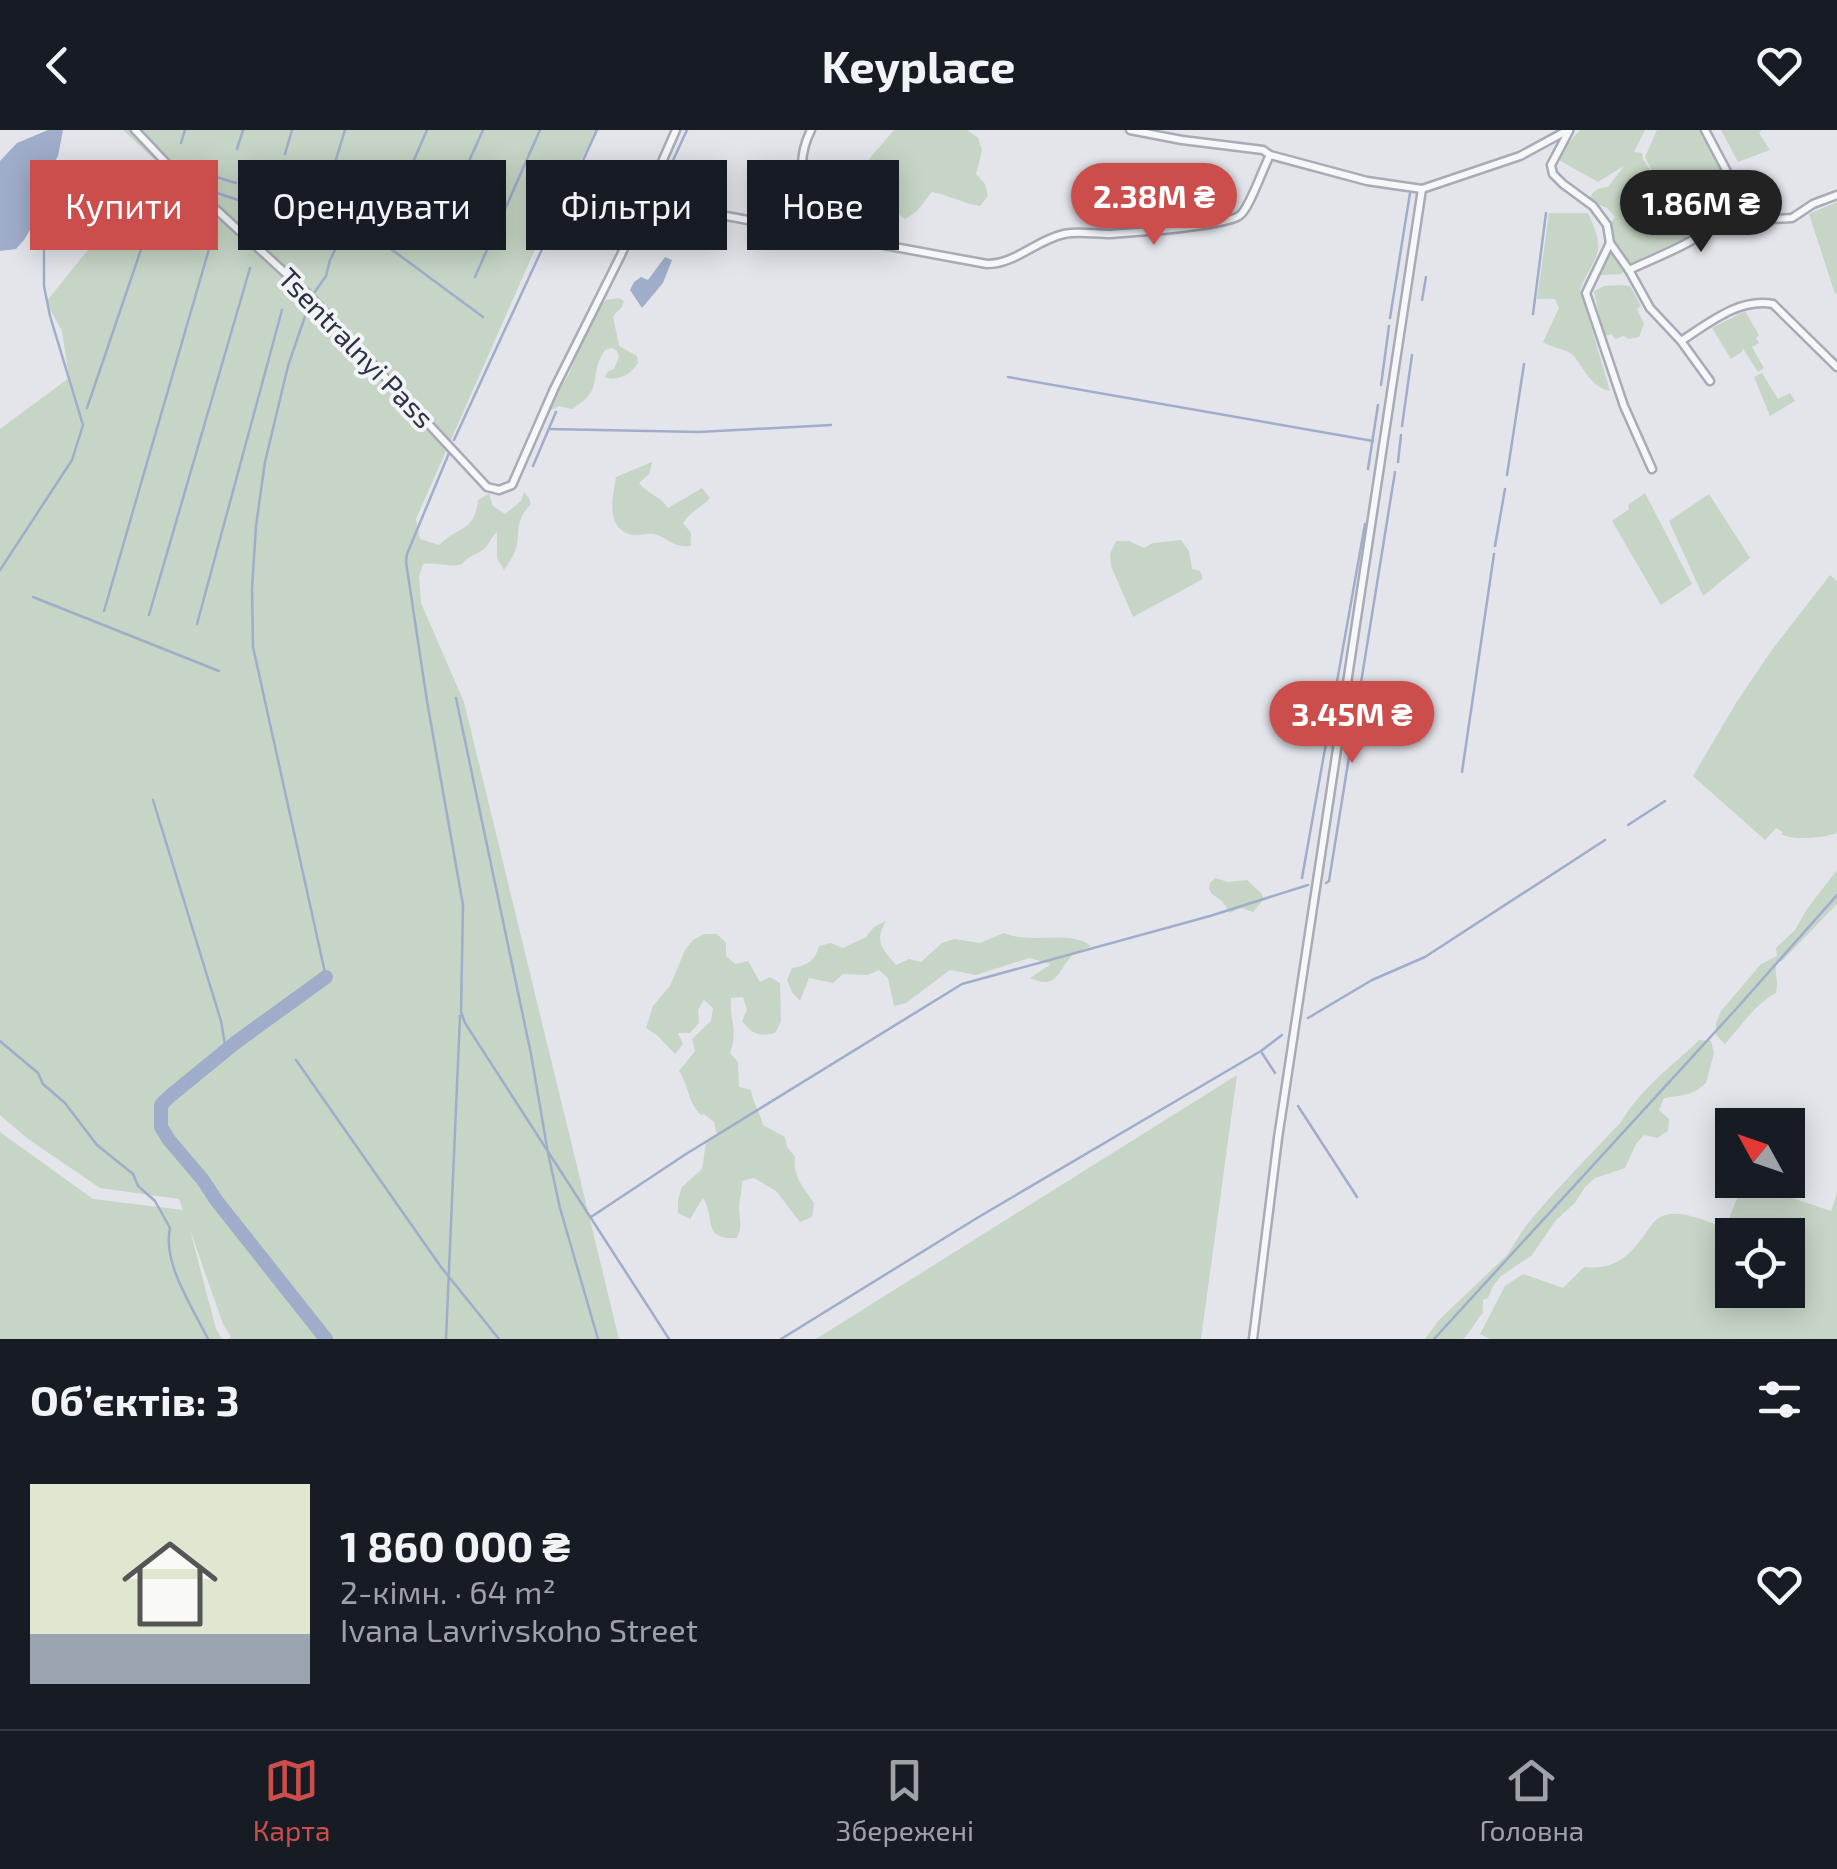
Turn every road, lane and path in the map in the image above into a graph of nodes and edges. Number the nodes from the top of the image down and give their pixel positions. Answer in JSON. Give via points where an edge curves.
{"nodes":[{"id":1,"x":134,"y":130,"type":"edge"},
{"id":2,"x":676,"y":130,"type":"edge"},
{"id":3,"x":812,"y":130,"type":"edge"},
{"id":4,"x":1130,"y":130,"type":"edge"},
{"id":5,"x":1569,"y":130,"type":"edge"},
{"id":6,"x":1706,"y":130,"type":"edge"},
{"id":7,"x":1270,"y":155,"type":"junction"},
{"id":8,"x":801,"y":160,"type":"edge"},
{"id":9,"x":1422,"y":189,"type":"junction"},
{"id":10,"x":1837,"y":195,"type":"edge"},
{"id":11,"x":1734,"y":198,"type":"junction"},
{"id":12,"x":1610,"y":243,"type":"junction"},
{"id":13,"x":899,"y":248,"type":"edge"},
{"id":14,"x":1629,"y":270,"type":"junction"},
{"id":15,"x":1681,"y":341,"type":"junction"},
{"id":16,"x":1836,"y":365,"type":"edge"},
{"id":17,"x":1710,"y":381,"type":"dead end"},
{"id":18,"x":1652,"y":469,"type":"dead end"},
{"id":19,"x":1253,"y":1339,"type":"edge"}],
"edges":[{"from":1,"to":2,"type":"street","name":"Tsentralnyi Pass","via":[[306,292],[487,487],[499,490],[512,485]]},
{"from":3,"to":8,"type":"street"},
{"from":4,"to":7,"type":"street"},
{"from":5,"to":9,"type":"street","via":[[1520,156]]},
{"from":5,"to":12,"type":"street","via":[[1554,174],[1593,206]]},
{"from":6,"to":11,"type":"street"},
{"from":7,"to":9,"type":"street"},
{"from":7,"to":13,"type":"street","via":[[1238,216],[1190,226],[1068,233],[1001,264]]},
{"from":9,"to":19,"type":"street"},
{"from":10,"to":11,"type":"street","via":[[1792,218],[1751,216]]},
{"from":11,"to":14,"type":"street","via":[[1707,232]]},
{"from":12,"to":14,"type":"street"},
{"from":12,"to":18,"type":"street","via":[[1586,293]]},
{"from":14,"to":15,"type":"street","via":[[1650,308]]},
{"from":15,"to":16,"type":"street","via":[[1724,314],[1761,302],[1773,304]]},
{"from":15,"to":17,"type":"street"}]}
